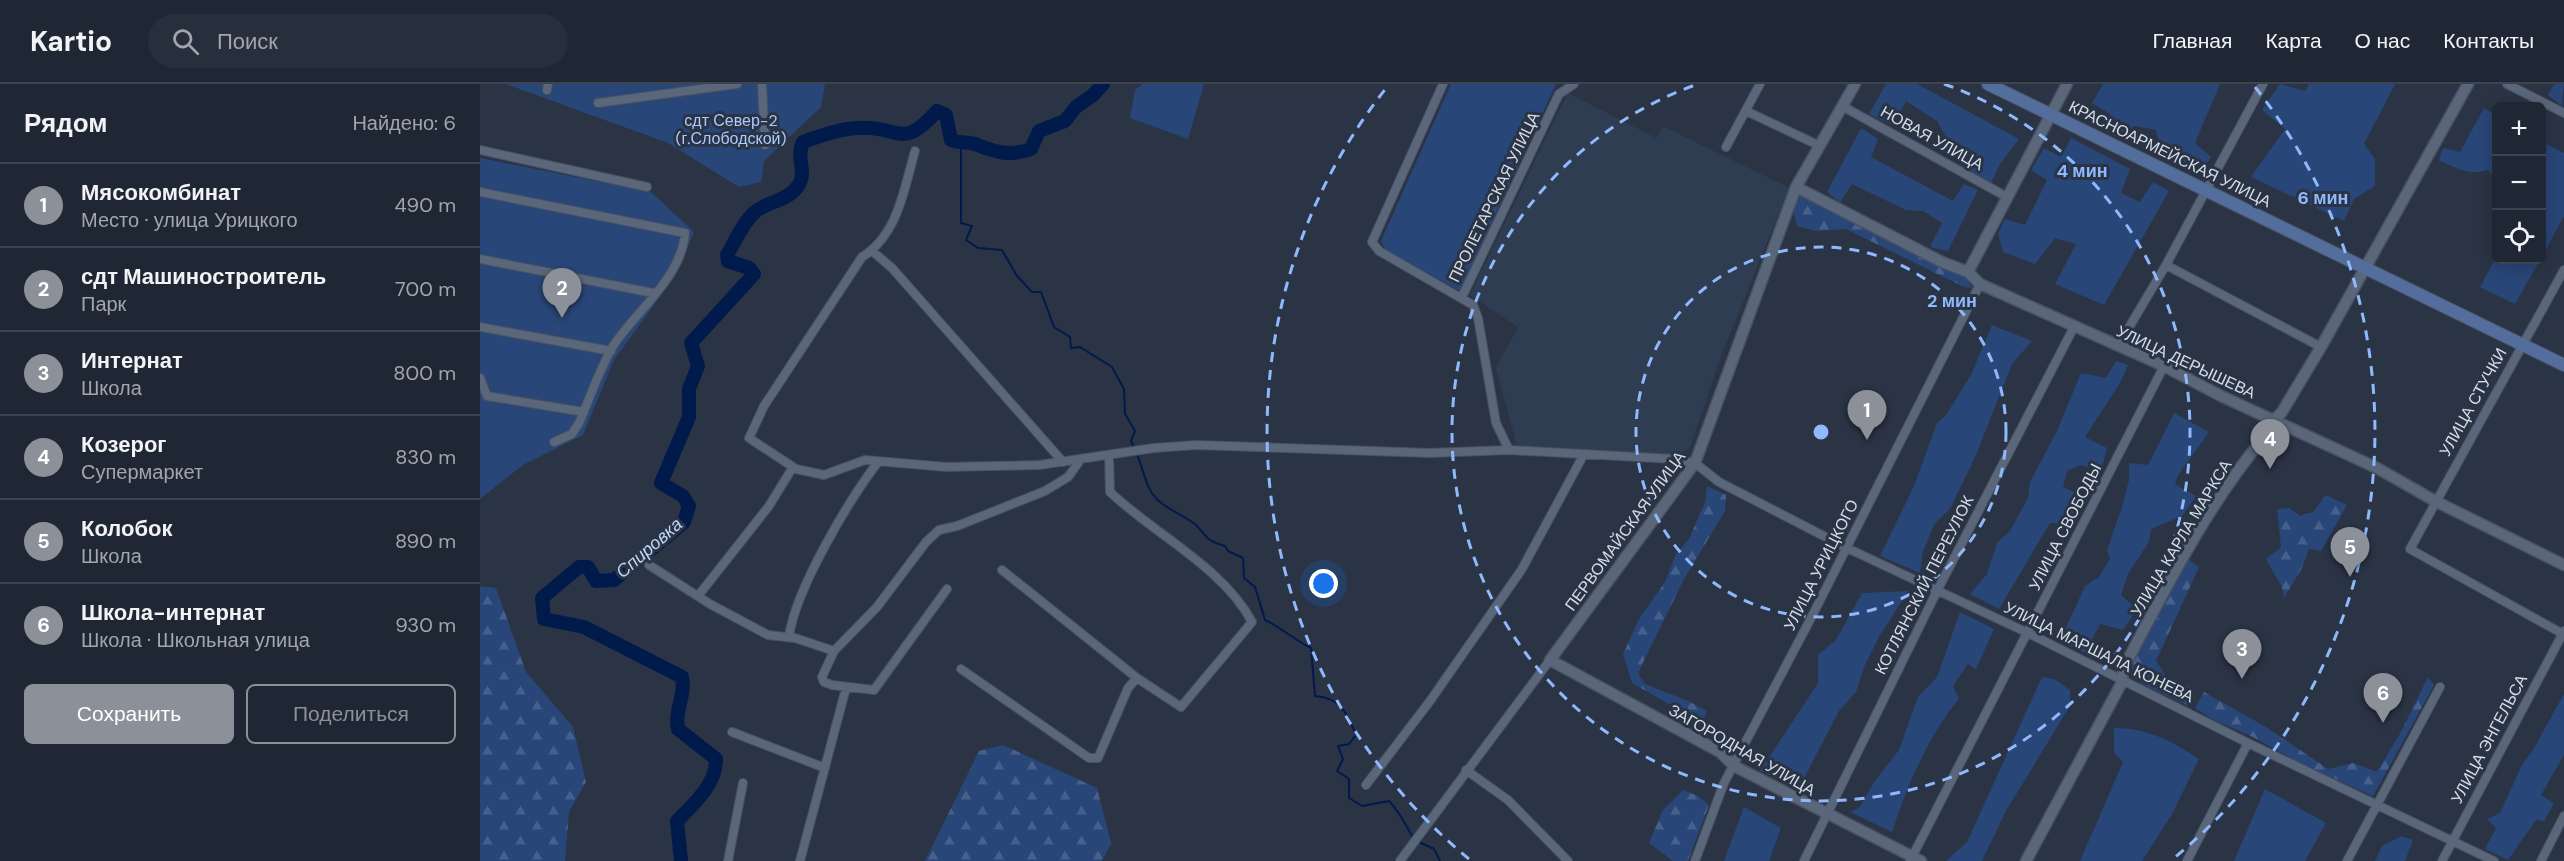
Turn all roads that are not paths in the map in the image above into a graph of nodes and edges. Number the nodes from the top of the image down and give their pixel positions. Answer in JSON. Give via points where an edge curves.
{"nodes":[{"id":1,"x":737,"y":84,"type":"edge"},
{"id":2,"x":762,"y":84,"type":"edge"},
{"id":3,"x":1443,"y":84,"type":"edge"},
{"id":4,"x":1574,"y":84,"type":"edge"},
{"id":5,"x":1760,"y":84,"type":"edge"},
{"id":6,"x":1855,"y":84,"type":"edge"},
{"id":7,"x":1988,"y":84,"type":"edge"},
{"id":8,"x":2067,"y":84,"type":"edge"},
{"id":9,"x":2263,"y":84,"type":"edge"},
{"id":10,"x":2468,"y":84,"type":"edge"},
{"id":11,"x":2507,"y":84,"type":"edge"},
{"id":12,"x":598,"y":103,"type":"dead end"},
{"id":13,"x":1842,"y":106,"type":"junction"},
{"id":14,"x":1746,"y":111,"type":"junction"},
{"id":15,"x":2564,"y":113,"type":"edge"},
{"id":16,"x":2051,"y":115,"type":"junction"},
{"id":17,"x":765,"y":145,"type":"dead end"},
{"id":18,"x":1818,"y":146,"type":"junction"},
{"id":19,"x":1726,"y":147,"type":"dead end"},
{"id":20,"x":480,"y":150,"type":"edge"},
{"id":21,"x":915,"y":152,"type":"dead end"},
{"id":22,"x":647,"y":187,"type":"dead end"},
{"id":23,"x":1796,"y":187,"type":"junction"},
{"id":24,"x":2205,"y":191,"type":"junction"},
{"id":25,"x":480,"y":192,"type":"edge"},
{"id":26,"x":2007,"y":197,"type":"junction"},
{"id":27,"x":872,"y":251,"type":"junction"},
{"id":28,"x":480,"y":259,"type":"edge"},
{"id":29,"x":2166,"y":265,"type":"junction"},
{"id":30,"x":2366,"y":267,"type":"junction"},
{"id":31,"x":2564,"y":270,"type":"edge"},
{"id":32,"x":1968,"y":272,"type":"junction"},
{"id":33,"x":1980,"y":284,"type":"junction"},
{"id":34,"x":653,"y":293,"type":"junction"},
{"id":35,"x":1462,"y":297,"type":"junction"},
{"id":36,"x":2075,"y":325,"type":"junction"},
{"id":37,"x":480,"y":327,"type":"edge"},
{"id":38,"x":2522,"y":344,"type":"junction"},
{"id":39,"x":2118,"y":346,"type":"junction"},
{"id":40,"x":2321,"y":347,"type":"junction"},
{"id":41,"x":611,"y":351,"type":"junction"},
{"id":42,"x":2564,"y":365,"type":"edge"},
{"id":43,"x":2164,"y":366,"type":"junction"},
{"id":44,"x":480,"y":378,"type":"edge"},
{"id":45,"x":584,"y":412,"type":"junction"},
{"id":46,"x":2273,"y":420,"type":"junction"},
{"id":47,"x":554,"y":442,"type":"dead end"},
{"id":48,"x":1509,"y":450,"type":"junction"},
{"id":49,"x":1584,"y":454,"type":"junction"},
{"id":50,"x":1108,"y":456,"type":"junction"},
{"id":51,"x":1081,"y":459,"type":"junction"},
{"id":52,"x":878,"y":462,"type":"junction"},
{"id":53,"x":1063,"y":462,"type":"junction"},
{"id":54,"x":1695,"y":463,"type":"junction"},
{"id":55,"x":793,"y":467,"type":"junction"},
{"id":56,"x":2435,"y":501,"type":"junction"},
{"id":57,"x":1847,"y":548,"type":"junction"},
{"id":58,"x":648,"y":565,"type":"dead end"},
{"id":59,"x":2564,"y":565,"type":"edge"},
{"id":60,"x":1002,"y":570,"type":"dead end"},
{"id":61,"x":946,"y":589,"type":"dead end"},
{"id":62,"x":1937,"y":591,"type":"junction"},
{"id":63,"x":698,"y":596,"type":"junction"},
{"id":64,"x":2563,"y":632,"type":"edge"},
{"id":65,"x":2028,"y":633,"type":"junction"},
{"id":66,"x":789,"y":637,"type":"junction"},
{"id":67,"x":2555,"y":648,"type":"junction"},
{"id":68,"x":834,"y":651,"type":"junction"},
{"id":69,"x":2564,"y":653,"type":"edge"},
{"id":70,"x":1550,"y":660,"type":"junction"},
{"id":71,"x":961,"y":669,"type":"dead end"},
{"id":72,"x":1137,"y":678,"type":"junction"},
{"id":73,"x":2121,"y":679,"type":"junction"},
{"id":74,"x":2440,"y":687,"type":"dead end"},
{"id":75,"x":846,"y":688,"type":"junction"},
{"id":76,"x":732,"y":732,"type":"dead end"},
{"id":77,"x":2248,"y":743,"type":"junction"},
{"id":78,"x":1734,"y":766,"type":"junction"},
{"id":79,"x":825,"y":768,"type":"junction"},
{"id":80,"x":1466,"y":770,"type":"junction"},
{"id":81,"x":743,"y":783,"type":"dead end"},
{"id":82,"x":1366,"y":785,"type":"dead end"},
{"id":83,"x":2375,"y":804,"type":"junction"},
{"id":84,"x":1825,"y":814,"type":"junction"},
{"id":85,"x":2564,"y":816,"type":"edge"},
{"id":86,"x":2452,"y":841,"type":"junction"},
{"id":87,"x":1914,"y":860,"type":"edge"},
{"id":88,"x":728,"y":861,"type":"edge"},
{"id":89,"x":800,"y":861,"type":"edge"},
{"id":90,"x":1400,"y":861,"type":"edge"},
{"id":91,"x":1568,"y":861,"type":"edge"},
{"id":92,"x":1695,"y":861,"type":"edge"},
{"id":93,"x":1804,"y":861,"type":"edge"},
{"id":94,"x":2026,"y":861,"type":"edge"},
{"id":95,"x":2187,"y":861,"type":"edge"},
{"id":96,"x":2347,"y":861,"type":"edge"},
{"id":97,"x":2442,"y":861,"type":"edge"},
{"id":98,"x":2494,"y":861,"type":"edge"},
{"id":99,"x":2541,"y":861,"type":"edge"}],
"edges":[{"from":1,"to":12,"type":"street"},
{"from":2,"to":17,"type":"street"},
{"from":3,"to":35,"type":"street","via":[[1372,242],[1379,251]]},
{"from":4,"to":35,"type":"street","name":"ПРОЛЕТАРСКАЯ УЛИЦА","via":[[1559,94]]},
{"from":5,"to":14,"type":"street"},
{"from":6,"to":13,"type":"street","name":"ПЕРВОМАЙСКАЯ УЛИЦА"},
{"from":7,"to":16,"type":"main road","name":"КРАСНОАРМЕЙСКАЯ УЛИЦА"},
{"from":8,"to":16,"type":"street"},
{"from":9,"to":24,"type":"street"},
{"from":10,"to":30,"type":"street","name":"УЛИЦА КАРЛА МАРКСА"},
{"from":11,"to":15,"type":"street"},
{"from":13,"to":18,"type":"street","name":"ПЕРВОМАЙСКАЯ УЛИЦА"},
{"from":13,"to":26,"type":"street","name":"НОВАЯ УЛИЦА"},
{"from":14,"to":18,"type":"street"},
{"from":14,"to":19,"type":"street"},
{"from":16,"to":24,"type":"main road","name":"КРАСНОАРМЕЙСКАЯ УЛИЦА"},
{"from":16,"to":26,"type":"street"},
{"from":18,"to":23,"type":"street","name":"ПЕРВОМАЙСКАЯ УЛИЦА"},
{"from":20,"to":22,"type":"street"},
{"from":21,"to":27,"type":"street","via":[[895,218]]},
{"from":23,"to":32,"type":"street","name":"УЛИЦА ДЕРЫШЕВА"},
{"from":23,"to":54,"type":"street","name":"ПЕРВОМАЙСКАЯ УЛИЦА"},
{"from":24,"to":29,"type":"street"},
{"from":24,"to":30,"type":"main road","name":"КРАСНОАРМЕЙСКАЯ УЛИЦА"},
{"from":25,"to":34,"type":"street","via":[[685,233],[679,256]]},
{"from":26,"to":32,"type":"street"},
{"from":27,"to":53,"type":"street","via":[[892,268]]},
{"from":27,"to":55,"type":"street","via":[[862,257],[753,427],[749,438]]},
{"from":28,"to":34,"type":"street"},
{"from":29,"to":39,"type":"street"},
{"from":29,"to":40,"type":"street"},
{"from":30,"to":38,"type":"main road","name":"КРАСНОАРМЕЙСКАЯ УЛИЦА"},
{"from":30,"to":40,"type":"street","name":"УЛИЦА КАРЛА МАРКСА"},
{"from":31,"to":38,"type":"street","name":"УЛИЦА СТУЧКИ"},
{"from":32,"to":33,"type":"street","name":"УЛИЦА ДЕРЫШЕВА"},
{"from":33,"to":36,"type":"street","name":"УЛИЦА ДЕРЫШЕВА"},
{"from":33,"to":57,"type":"street","name":"УЛИЦА УРИЦКОГО"},
{"from":34,"to":41,"type":"street"},
{"from":35,"to":48,"type":"street","via":[[1473,305],[1478,318],[1496,423]]},
{"from":36,"to":39,"type":"street","name":"УЛИЦА ДЕРЫШЕВА"},
{"from":36,"to":62,"type":"street","name":"КОТЛЯНСКИЙ ПЕРЕУЛОК"},
{"from":37,"to":41,"type":"street"},
{"from":38,"to":42,"type":"main road","name":"КРАСНОАРМЕЙСКАЯ УЛИЦА"},
{"from":38,"to":56,"type":"street","name":"УЛИЦА СТУЧКИ"},
{"from":39,"to":43,"type":"street","name":"УЛИЦА ДЕРЫШЕВА"},
{"from":40,"to":46,"type":"street","name":"УЛИЦА КАРЛА МАРКСА","via":[[2282,412]]},
{"from":41,"to":45,"type":"street"},
{"from":43,"to":46,"type":"street","name":"УЛИЦА ДЕРЫШЕВА"},
{"from":43,"to":65,"type":"street","name":"УЛИЦА СВОБОДЫ"},
{"from":44,"to":45,"type":"street","via":[[487,396]]},
{"from":45,"to":47,"type":"street","via":[[572,434]]},
{"from":46,"to":56,"type":"street","name":"УЛИЦА ДЕРЫШЕВА","via":[[2377,468]]},
{"from":46,"to":73,"type":"street","name":"УЛИЦА КАРЛА МАРКСА","via":[[2193,542]]},
{"from":48,"to":49,"type":"street"},
{"from":48,"to":50,"type":"street","via":[[1430,453],[1196,445],[1154,447]]},
{"from":49,"to":54,"type":"street"},
{"from":49,"to":82,"type":"street","via":[[1522,569]]},
{"from":50,"to":51,"type":"street"},
{"from":50,"to":72,"type":"street","via":[[1110,492],[1229,591],[1252,622],[1181,707]]},
{"from":51,"to":53,"type":"street"},
{"from":51,"to":68,"type":"street","via":[[1068,477],[1045,492],[939,530],[877,607]]},
{"from":52,"to":53,"type":"street","via":[[946,467]]},
{"from":52,"to":55,"type":"street","via":[[855,463],[824,476]]},
{"from":52,"to":66,"type":"street","via":[[849,503],[826,548],[796,609]]},
{"from":54,"to":57,"type":"street","name":"УЛИЦА МАРШАЛА КОНЕВА","via":[[1719,482]]},
{"from":54,"to":70,"type":"street","name":"ПЕРВОМАЙСКАЯ УЛИЦА"},
{"from":55,"to":63,"type":"street","via":[[769,506]]},
{"from":56,"to":59,"type":"street","name":"УЛИЦА ДЕРЫШЕВА"},
{"from":56,"to":64,"type":"street","name":"УЛИЦА СТУЧКИ","via":[[2410,549]]},
{"from":57,"to":62,"type":"street","name":"УЛИЦА МАРШАЛА КОНЕВА"},
{"from":57,"to":78,"type":"street","name":"УЛИЦА УРИЦКОГО"},
{"from":58,"to":63,"type":"street"},
{"from":60,"to":72,"type":"street"},
{"from":61,"to":75,"type":"street","via":[[874,690]]},
{"from":62,"to":65,"type":"street","name":"УЛИЦА МАРШАЛА КОНЕВА"},
{"from":62,"to":84,"type":"street","name":"КОТЛЯНСКИЙ ПЕРЕУЛОК"},
{"from":63,"to":66,"type":"street","via":[[768,635]]},
{"from":64,"to":67,"type":"street","name":"УЛИЦА ЭНГЕЛЬСА"},
{"from":65,"to":73,"type":"street","name":"УЛИЦА МАРШАЛА КОНЕВА"},
{"from":65,"to":87,"type":"street","name":"УЛИЦА СВОБОДЫ"},
{"from":66,"to":68,"type":"street"},
{"from":67,"to":69,"type":"street"},
{"from":67,"to":86,"type":"street","name":"УЛИЦА ЭНГЕЛЬСА"},
{"from":68,"to":75,"type":"street","via":[[822,677],[824,682]]},
{"from":70,"to":78,"type":"street","name":"ЗАГОРОДНАЯ УЛИЦА","via":[[1720,752]]},
{"from":70,"to":80,"type":"street","name":"ПЕРВОМАЙСКАЯ УЛИЦА"},
{"from":71,"to":72,"type":"street","via":[[1089,758],[1098,758],[1128,688]]},
{"from":73,"to":77,"type":"street","name":"УЛИЦА МАРШАЛА КОНЕВА"},
{"from":73,"to":94,"type":"street","name":"УЛИЦА КАРЛА МАРКСА"},
{"from":74,"to":83,"type":"street"},
{"from":75,"to":79,"type":"street"},
{"from":76,"to":79,"type":"street"},
{"from":77,"to":83,"type":"street","name":"УЛИЦА МАРШАЛА КОНЕВА"},
{"from":77,"to":95,"type":"street"},
{"from":78,"to":84,"type":"street","name":"ЗАГОРОДНАЯ УЛИЦА"},
{"from":78,"to":92,"type":"street","name":"УЛИЦА УРИЦКОГО"},
{"from":79,"to":89,"type":"street"},
{"from":80,"to":90,"type":"street","name":"ПЕРВОМАЙСКАЯ УЛИЦА"},
{"from":80,"to":91,"type":"street","via":[[1508,800]]},
{"from":81,"to":88,"type":"street"},
{"from":83,"to":86,"type":"street","name":"УЛИЦА МАРШАЛА КОНЕВА"},
{"from":83,"to":96,"type":"street"},
{"from":84,"to":87,"type":"street","name":"ЗАГОРОДНАЯ УЛИЦА"},
{"from":84,"to":93,"type":"street","name":"КОТЛЯНСКИЙ ПЕРЕУЛОК"},
{"from":85,"to":99,"type":"street"},
{"from":86,"to":97,"type":"street","name":"УЛИЦА ЭНГЕЛЬСА"},
{"from":86,"to":98,"type":"street","name":"УЛИЦА МАРШАЛА КОНЕВА"}]}
